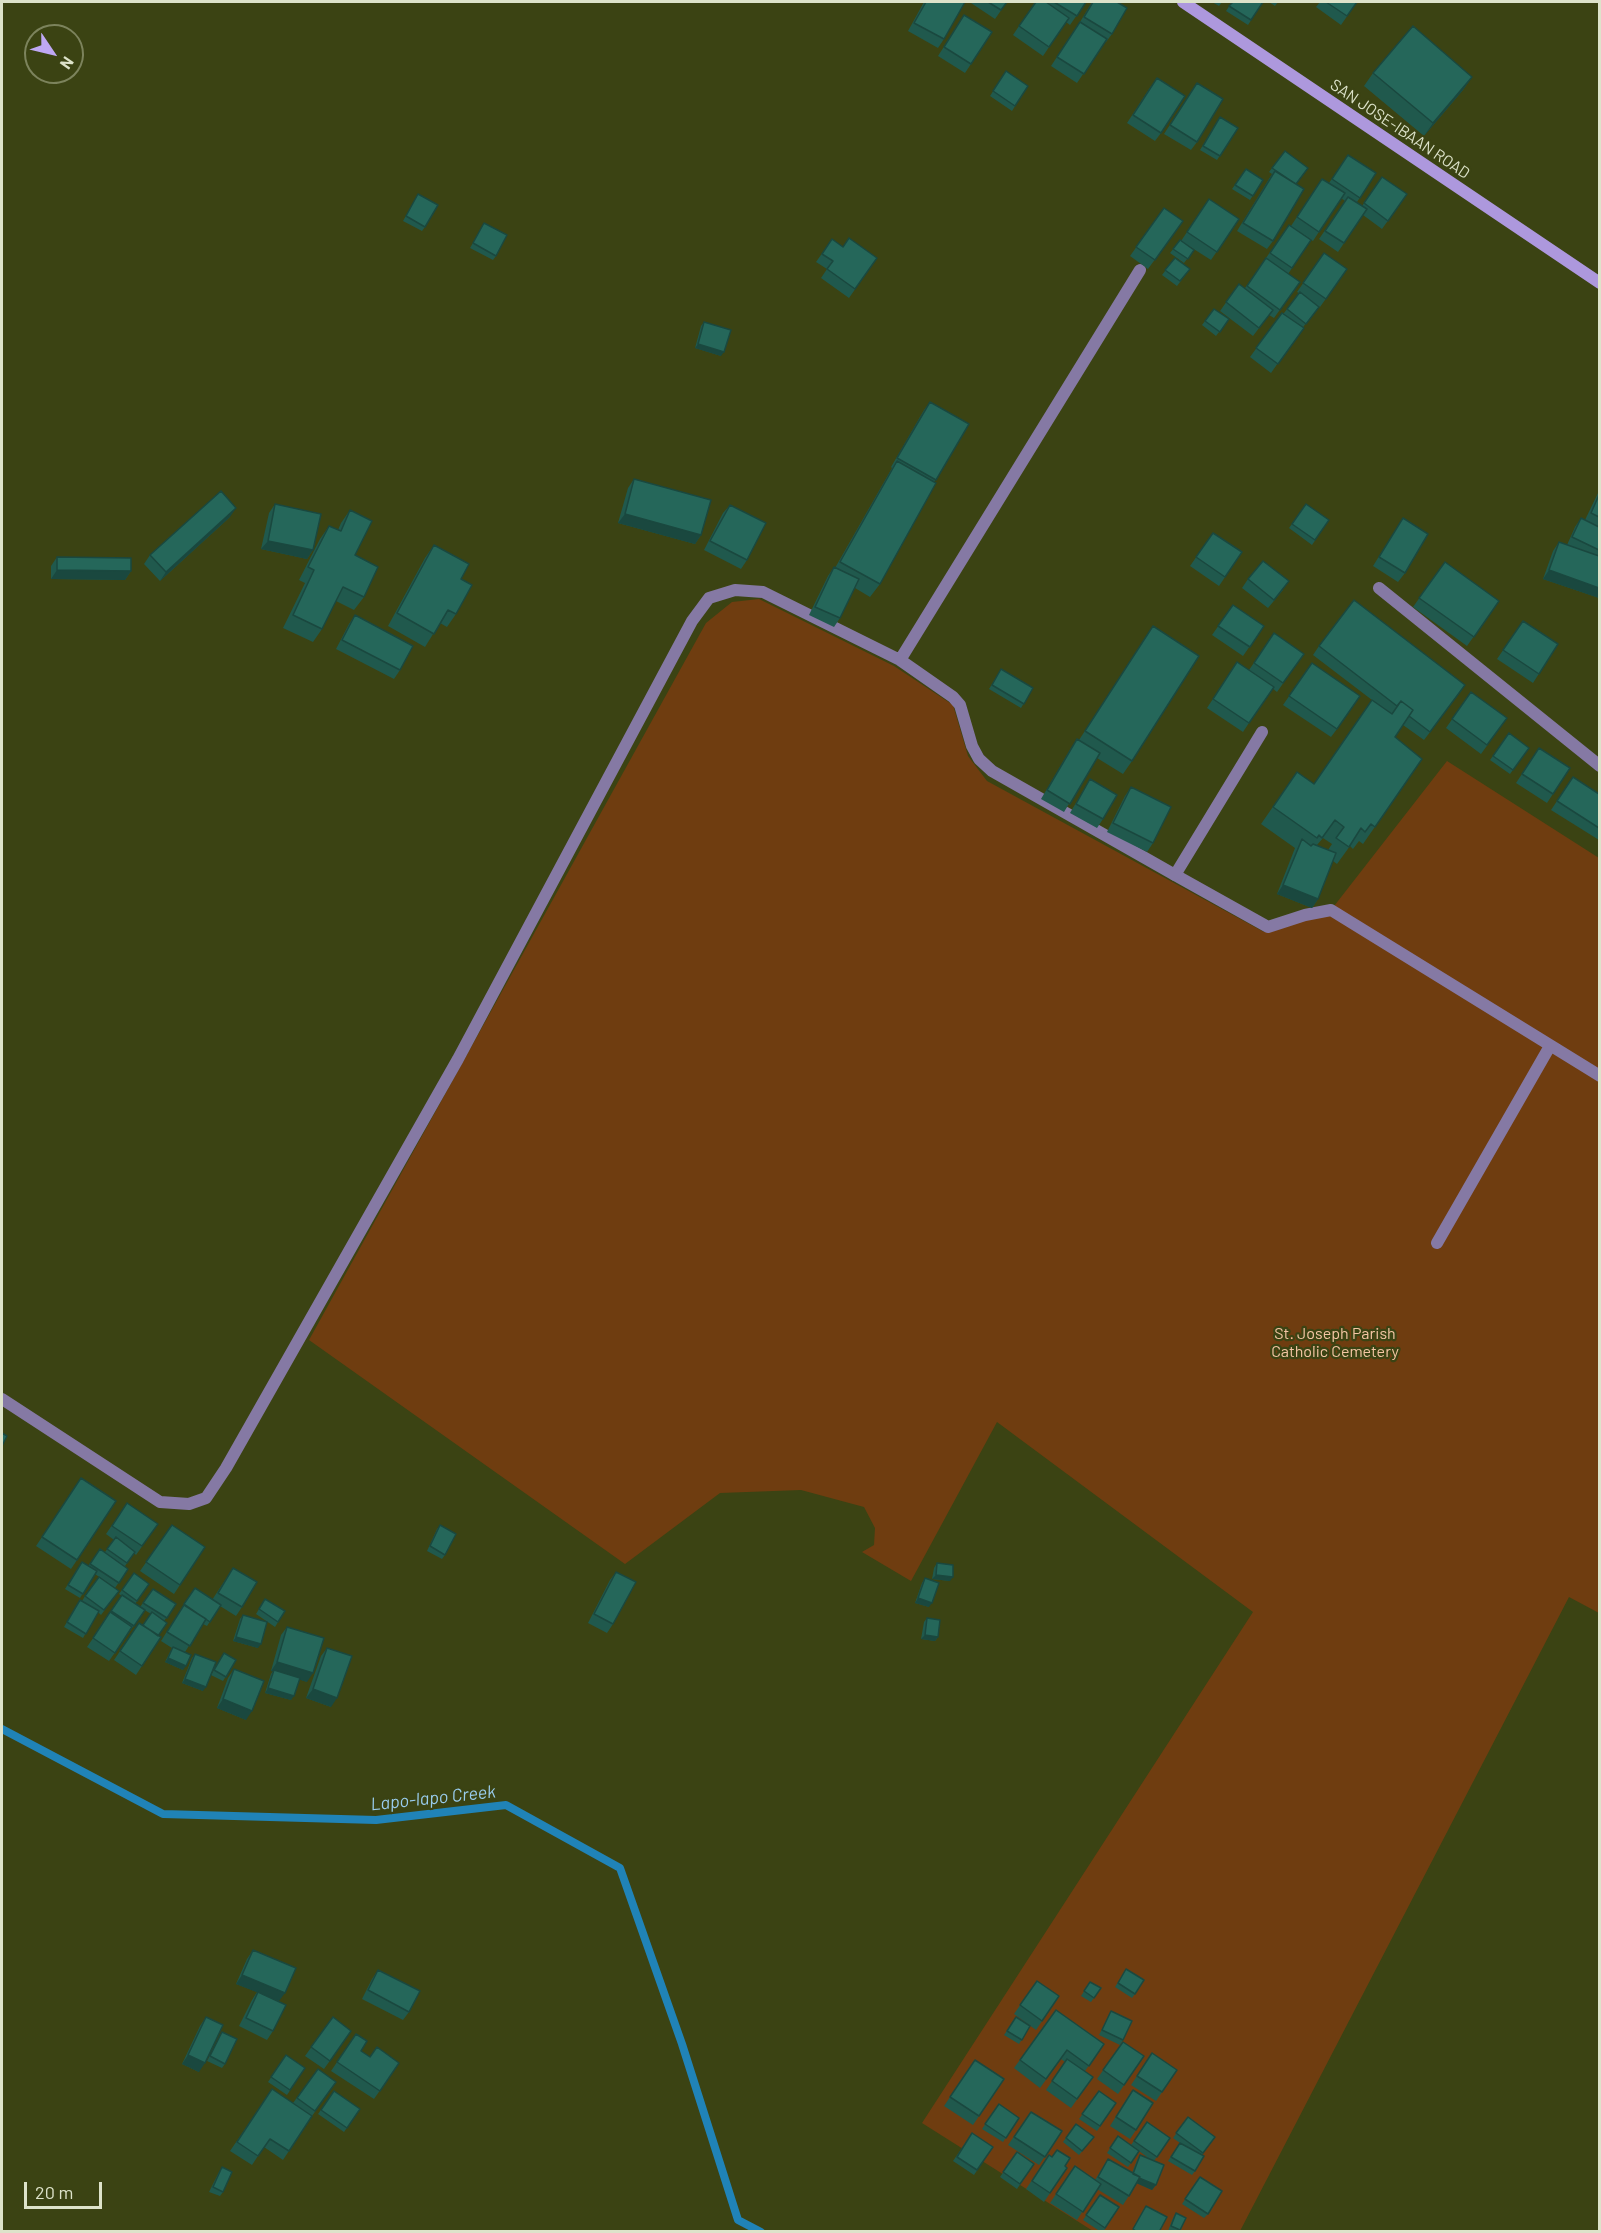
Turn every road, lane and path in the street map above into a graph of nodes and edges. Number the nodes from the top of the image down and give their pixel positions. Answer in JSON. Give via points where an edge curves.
{"nodes":[{"id":1,"x":1183,"y":2,"type":"edge"},
{"id":2,"x":1140,"y":270,"type":"dead end"},
{"id":3,"x":1599,"y":284,"type":"edge"},
{"id":4,"x":1379,"y":588,"type":"dead end"},
{"id":5,"x":900,"y":660,"type":"junction"},
{"id":6,"x":1262,"y":732,"type":"dead end"},
{"id":7,"x":1599,"y":766,"type":"edge"},
{"id":8,"x":1175,"y":875,"type":"junction"},
{"id":9,"x":1550,"y":1046,"type":"junction"},
{"id":10,"x":1599,"y":1076,"type":"edge"},
{"id":11,"x":1437,"y":1242,"type":"dead end"},
{"id":12,"x":2,"y":1399,"type":"edge"}],
"edges":[{"from":1,"to":3,"type":"main road","name":"SAN JOSE-IBAAN ROAD"},
{"from":2,"to":5,"type":"street"},
{"from":4,"to":7,"type":"street"},
{"from":5,"to":8,"type":"street","via":[[960,705],[972,746],[992,771]]},
{"from":5,"to":12,"type":"street","via":[[763,591],[735,590],[709,598],[692,621],[452,1069],[206,1498],[189,1504],[160,1502]]},
{"from":6,"to":8,"type":"street"},
{"from":8,"to":9,"type":"street","via":[[1268,927],[1331,910]]},
{"from":9,"to":10,"type":"street"},
{"from":9,"to":11,"type":"street"}]}
